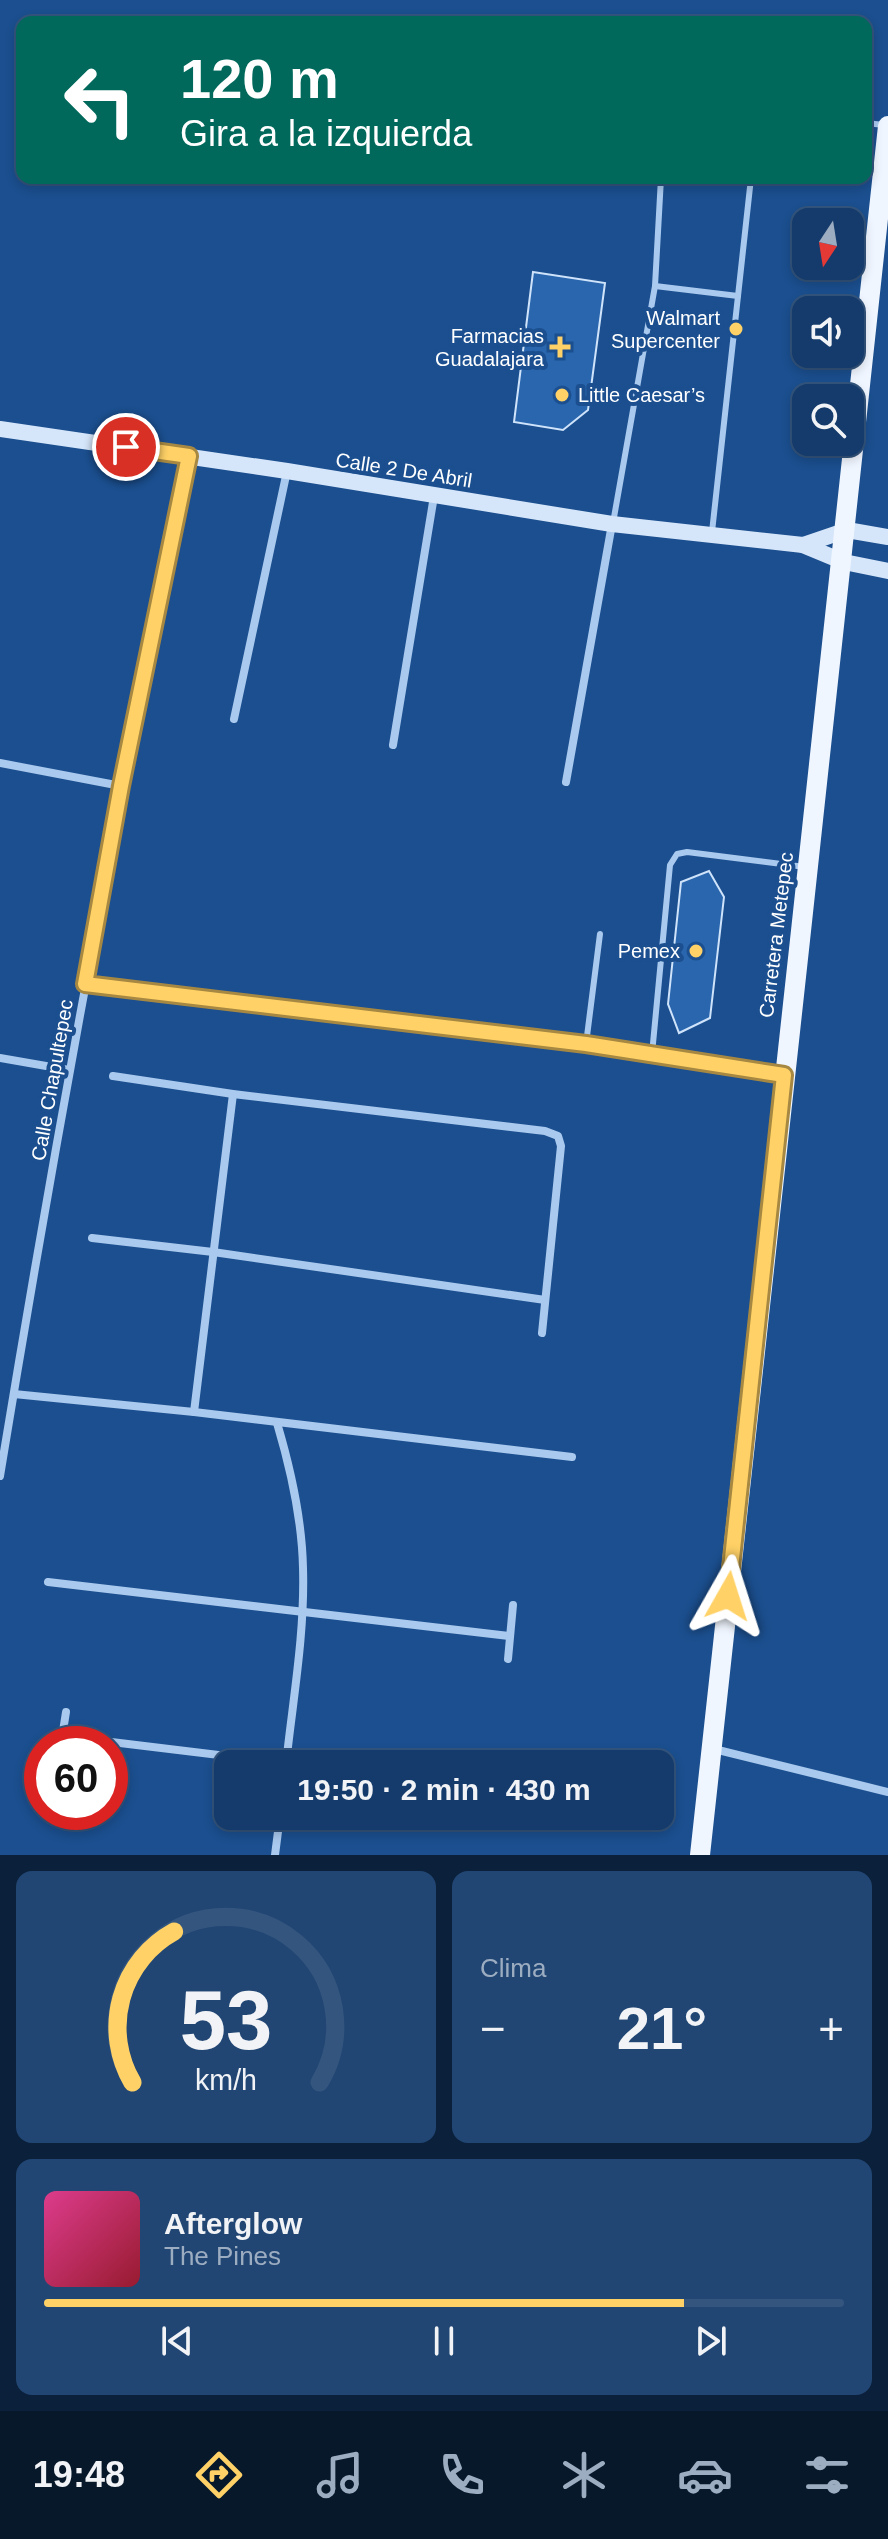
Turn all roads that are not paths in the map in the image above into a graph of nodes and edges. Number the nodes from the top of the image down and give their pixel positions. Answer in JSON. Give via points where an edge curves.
{"nodes":[{"id":1,"x":888,"y":126,"type":"edge"},
{"id":2,"x":661,"y":184,"type":"edge"},
{"id":3,"x":750,"y":184,"type":"edge"},
{"id":4,"x":655,"y":286,"type":"junction"},
{"id":5,"x":738,"y":296,"type":"junction"},
{"id":6,"x":0,"y":429,"type":"edge"},
{"id":7,"x":189,"y":456,"type":"junction"},
{"id":8,"x":287,"y":471,"type":"junction"},
{"id":9,"x":434,"y":496,"type":"junction"},
{"id":10,"x":612,"y":524,"type":"junction"},
{"id":11,"x":847,"y":530,"type":"junction"},
{"id":12,"x":712,"y":535,"type":"junction"},
{"id":13,"x":888,"y":537,"type":"edge"},
{"id":14,"x":803,"y":545,"type":"junction"},
{"id":15,"x":844,"y":562,"type":"junction"},
{"id":16,"x":888,"y":571,"type":"edge"},
{"id":17,"x":234,"y":719,"type":"dead end"},
{"id":18,"x":393,"y":745,"type":"dead end"},
{"id":19,"x":0,"y":763,"type":"edge"},
{"id":20,"x":566,"y":782,"type":"dead end"},
{"id":21,"x":121,"y":786,"type":"junction"},
{"id":22,"x":808,"y":867,"type":"junction"},
{"id":23,"x":600,"y":934,"type":"dead end"},
{"id":24,"x":85,"y":984,"type":"junction"},
{"id":25,"x":586,"y":1044,"type":"junction"},
{"id":26,"x":652,"y":1054,"type":"junction"},
{"id":27,"x":0,"y":1058,"type":"edge"},
{"id":28,"x":69,"y":1070,"type":"junction"},
{"id":29,"x":784,"y":1075,"type":"junction"},
{"id":30,"x":113,"y":1076,"type":"dead end"},
{"id":31,"x":233,"y":1094,"type":"junction"},
{"id":32,"x":92,"y":1238,"type":"dead end"},
{"id":33,"x":213,"y":1252,"type":"junction"},
{"id":34,"x":545,"y":1300,"type":"junction"},
{"id":35,"x":542,"y":1333,"type":"dead end"},
{"id":36,"x":14,"y":1394,"type":"junction"},
{"id":37,"x":194,"y":1412,"type":"junction"},
{"id":38,"x":277,"y":1423,"type":"junction"},
{"id":39,"x":572,"y":1457,"type":"dead end"},
{"id":40,"x":0,"y":1476,"type":"edge"},
{"id":41,"x":48,"y":1582,"type":"dead end"},
{"id":42,"x":513,"y":1605,"type":"dead end"},
{"id":43,"x":303,"y":1610,"type":"junction"},
{"id":44,"x":509,"y":1636,"type":"junction"},
{"id":45,"x":508,"y":1659,"type":"dead end"},
{"id":46,"x":66,"y":1712,"type":"dead end"},
{"id":47,"x":64,"y":1726,"type":"edge"},
{"id":48,"x":128,"y":1747,"type":"edge"},
{"id":49,"x":711,"y":1749,"type":"junction"},
{"id":50,"x":288,"y":1750,"type":"edge"},
{"id":51,"x":214,"y":1756,"type":"edge"},
{"id":52,"x":888,"y":1792,"type":"edge"},
{"id":53,"x":278,"y":1830,"type":"edge"},
{"id":54,"x":275,"y":1855,"type":"edge"},
{"id":55,"x":700,"y":1855,"type":"edge"}],
"edges":[{"from":1,"to":11,"type":"main road","name":"Carretera Metepec"},
{"from":2,"to":4,"type":"lane"},
{"from":3,"to":5,"type":"lane"},
{"from":4,"to":5,"type":"lane"},
{"from":4,"to":10,"type":"lane"},
{"from":5,"to":12,"type":"lane"},
{"from":6,"to":7,"type":"main road","name":"Calle 2 De Abril"},
{"from":7,"to":8,"type":"main road","name":"Calle 2 De Abril"},
{"from":7,"to":21,"type":"street","name":"Calle Chapultepec"},
{"from":8,"to":9,"type":"main road","name":"Calle 2 De Abril"},
{"from":8,"to":17,"type":"street"},
{"from":9,"to":10,"type":"main road","name":"Calle 2 De Abril"},
{"from":9,"to":18,"type":"street"},
{"from":10,"to":12,"type":"main road","name":"Calle 2 De Abril"},
{"from":10,"to":20,"type":"street"},
{"from":11,"to":13,"type":"main road"},
{"from":11,"to":14,"type":"main road","name":"Calle 2 De Abril"},
{"from":11,"to":15,"type":"main road","name":"Carretera Metepec"},
{"from":12,"to":14,"type":"main road","name":"Calle 2 De Abril"},
{"from":14,"to":15,"type":"main road","name":"Calle 2 De Abril"},
{"from":15,"to":16,"type":"main road","name":"Calle 2 De Abril"},
{"from":15,"to":22,"type":"main road","name":"Carretera Metepec"},
{"from":19,"to":21,"type":"street"},
{"from":21,"to":24,"type":"street","name":"Calle Chapultepec"},
{"from":22,"to":26,"type":"lane","via":[[677,854],[670,865]]},
{"from":22,"to":29,"type":"main road","name":"Carretera Metepec"},
{"from":23,"to":25,"type":"lane"},
{"from":24,"to":25,"type":"street"},
{"from":24,"to":28,"type":"street","name":"Calle Chapultepec"},
{"from":25,"to":26,"type":"street"},
{"from":26,"to":29,"type":"street"},
{"from":27,"to":28,"type":"street"},
{"from":28,"to":36,"type":"street","name":"Calle Chapultepec"},
{"from":29,"to":49,"type":"main road","name":"Carretera Metepec"},
{"from":30,"to":31,"type":"street"},
{"from":31,"to":33,"type":"street"},
{"from":31,"to":34,"type":"street","via":[[558,1136]]},
{"from":32,"to":33,"type":"street"},
{"from":33,"to":34,"type":"street"},
{"from":33,"to":37,"type":"street"},
{"from":34,"to":35,"type":"street"},
{"from":36,"to":37,"type":"street"},
{"from":36,"to":40,"type":"street","name":"Calle Chapultepec"},
{"from":37,"to":38,"type":"street"},
{"from":38,"to":39,"type":"street"},
{"from":38,"to":43,"type":"street","via":[[299,1515]]},
{"from":41,"to":43,"type":"street"},
{"from":42,"to":44,"type":"street"},
{"from":43,"to":44,"type":"street"},
{"from":43,"to":50,"type":"street"},
{"from":44,"to":45,"type":"street"},
{"from":46,"to":47,"type":"street"},
{"from":48,"to":51,"type":"street"},
{"from":49,"to":52,"type":"street"},
{"from":49,"to":55,"type":"main road","name":"Carretera Metepec"},
{"from":53,"to":54,"type":"street"}]}
